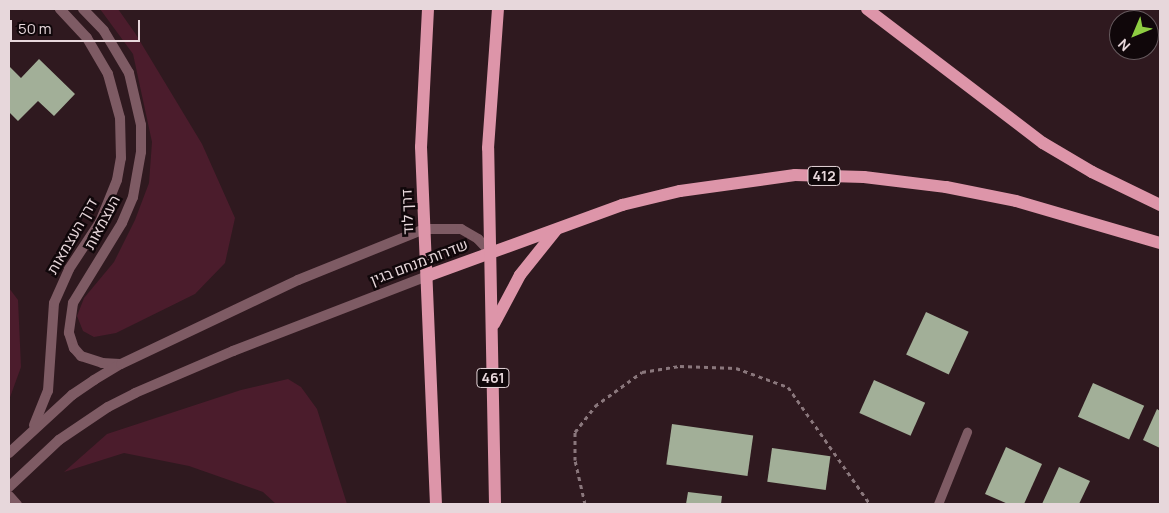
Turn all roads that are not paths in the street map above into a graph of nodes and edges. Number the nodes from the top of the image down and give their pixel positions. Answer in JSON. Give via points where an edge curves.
{"nodes":[{"id":1,"x":60,"y":9,"type":"edge"},
{"id":2,"x":83,"y":9,"type":"edge"},
{"id":3,"x":428,"y":9,"type":"edge"},
{"id":4,"x":498,"y":9,"type":"edge"},
{"id":5,"x":867,"y":9,"type":"edge"},
{"id":6,"x":1160,"y":205,"type":"edge"},
{"id":7,"x":559,"y":228,"type":"junction"},
{"id":8,"x":424,"y":229,"type":"junction"},
{"id":9,"x":1160,"y":244,"type":"edge"},
{"id":10,"x":490,"y":252,"type":"junction"},
{"id":11,"x":427,"y":276,"type":"junction"},
{"id":12,"x":492,"y":331,"type":"junction"},
{"id":13,"x":121,"y":364,"type":"junction"},
{"id":14,"x":967,"y":432,"type":"dead end"},
{"id":15,"x":30,"y":433,"type":"junction"},
{"id":16,"x":9,"y":453,"type":"edge"},
{"id":17,"x":9,"y":487,"type":"edge"},
{"id":18,"x":9,"y":495,"type":"edge"},
{"id":19,"x":17,"y":504,"type":"edge"},
{"id":20,"x":436,"y":504,"type":"edge"},
{"id":21,"x":495,"y":504,"type":"edge"},
{"id":22,"x":938,"y":504,"type":"edge"}],
"edges":[{"from":1,"to":15,"type":"street","name":"דרך העצמאות","via":[[87,38],[108,74],[120,118],[121,158],[117,180],[100,222],[69,268],[54,303],[48,391],[45,405]]},
{"from":2,"to":13,"type":"street","name":"העצמאות","via":[[104,31],[129,73],[141,125],[141,152],[133,197],[122,223],[73,303],[69,333],[74,348],[81,356],[102,363]]},
{"from":3,"to":8,"type":"main road","name":"דרך לוד","via":[[421,138]]},
{"from":4,"to":10,"type":"main road","number":"461","via":[[489,121]]},
{"from":5,"to":6,"type":"main road","via":[[1043,144]]},
{"from":7,"to":9,"type":"main road","number":"412","via":[[622,205],[740,181],[795,176],[864,177],[946,187],[1016,201]]},
{"from":7,"to":10,"type":"main road","number":"412"},
{"from":7,"to":12,"type":"main road","via":[[516,282]]},
{"from":8,"to":10,"type":"street","name":"שדרות מנחם בגין","via":[[460,229],[478,239]]},
{"from":8,"to":11,"type":"main road","name":"דרך לוד"},
{"from":8,"to":13,"type":"street","name":"שדרות מנחם בגין","via":[[298,280]]},
{"from":10,"to":11,"type":"main road","name":"שדרות מנחם בגין","number":"412"},
{"from":10,"to":12,"type":"main road","number":"461"},
{"from":11,"to":17,"type":"street","name":"שדרות מנחם בגין","via":[[135,393],[67,434]]},
{"from":11,"to":20,"type":"main road","name":"דרך לוד"},
{"from":12,"to":21,"type":"main road","number":"461"},
{"from":13,"to":15,"type":"street","name":"שדרות מנחם בגין","via":[[72,395]]},
{"from":14,"to":22,"type":"lane"},
{"from":15,"to":16,"type":"street","name":"שדרות מנחם בגין"},
{"from":18,"to":19,"type":"lane"}]}
